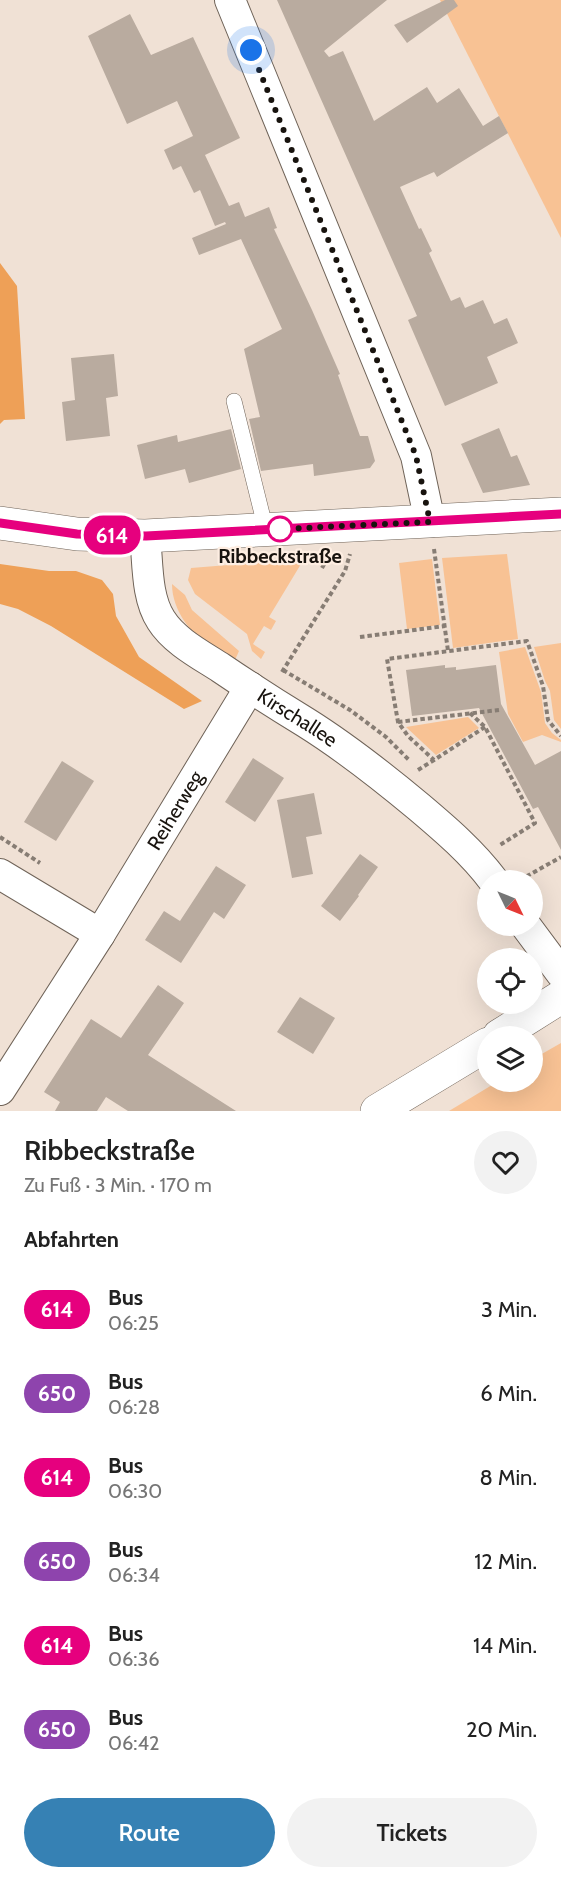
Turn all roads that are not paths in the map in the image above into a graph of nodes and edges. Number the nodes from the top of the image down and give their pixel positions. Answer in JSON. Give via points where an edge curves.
{"nodes":[{"id":1,"x":230,"y":0,"type":"edge"},
{"id":2,"x":234,"y":401,"type":"dead end"},
{"id":3,"x":561,"y":514,"type":"edge"},
{"id":4,"x":430,"y":522,"type":"junction"},
{"id":5,"x":0,"y":523,"type":"edge"},
{"id":6,"x":266,"y":530,"type":"junction"},
{"id":7,"x":146,"y":536,"type":"junction"},
{"id":8,"x":258,"y":692,"type":"junction"},
{"id":9,"x":485,"y":870,"type":"edge"},
{"id":10,"x":0,"y":874,"type":"edge"},
{"id":11,"x":100,"y":934,"type":"junction"},
{"id":12,"x":533,"y":936,"type":"edge"},
{"id":13,"x":561,"y":973,"type":"edge"},
{"id":14,"x":561,"y":998,"type":"edge"},
{"id":15,"x":515,"y":1026,"type":"edge"},
{"id":16,"x":477,"y":1051,"type":"edge"},
{"id":17,"x":0,"y":1090,"type":"edge"},
{"id":18,"x":376,"y":1111,"type":"edge"}],
"edges":[{"from":1,"to":4,"type":"street","via":[[416,456]]},
{"from":2,"to":6,"type":"lane"},
{"from":3,"to":4,"type":"main road"},
{"from":4,"to":6,"type":"main road"},
{"from":5,"to":7,"type":"main road","via":[[77,534]]},
{"from":6,"to":7,"type":"main road"},
{"from":7,"to":8,"type":"street","name":"Kirschallee","via":[[153,606],[161,621],[199,654]]},
{"from":8,"to":9,"type":"street","name":"Kirschallee","via":[[398,789]]},
{"from":8,"to":11,"type":"street","name":"Reiherweg"},
{"from":10,"to":11,"type":"street"},
{"from":11,"to":17,"type":"street","name":"Reiherweg"},
{"from":12,"to":13,"type":"street"},
{"from":14,"to":15,"type":"main road"},
{"from":16,"to":18,"type":"main road"}]}
